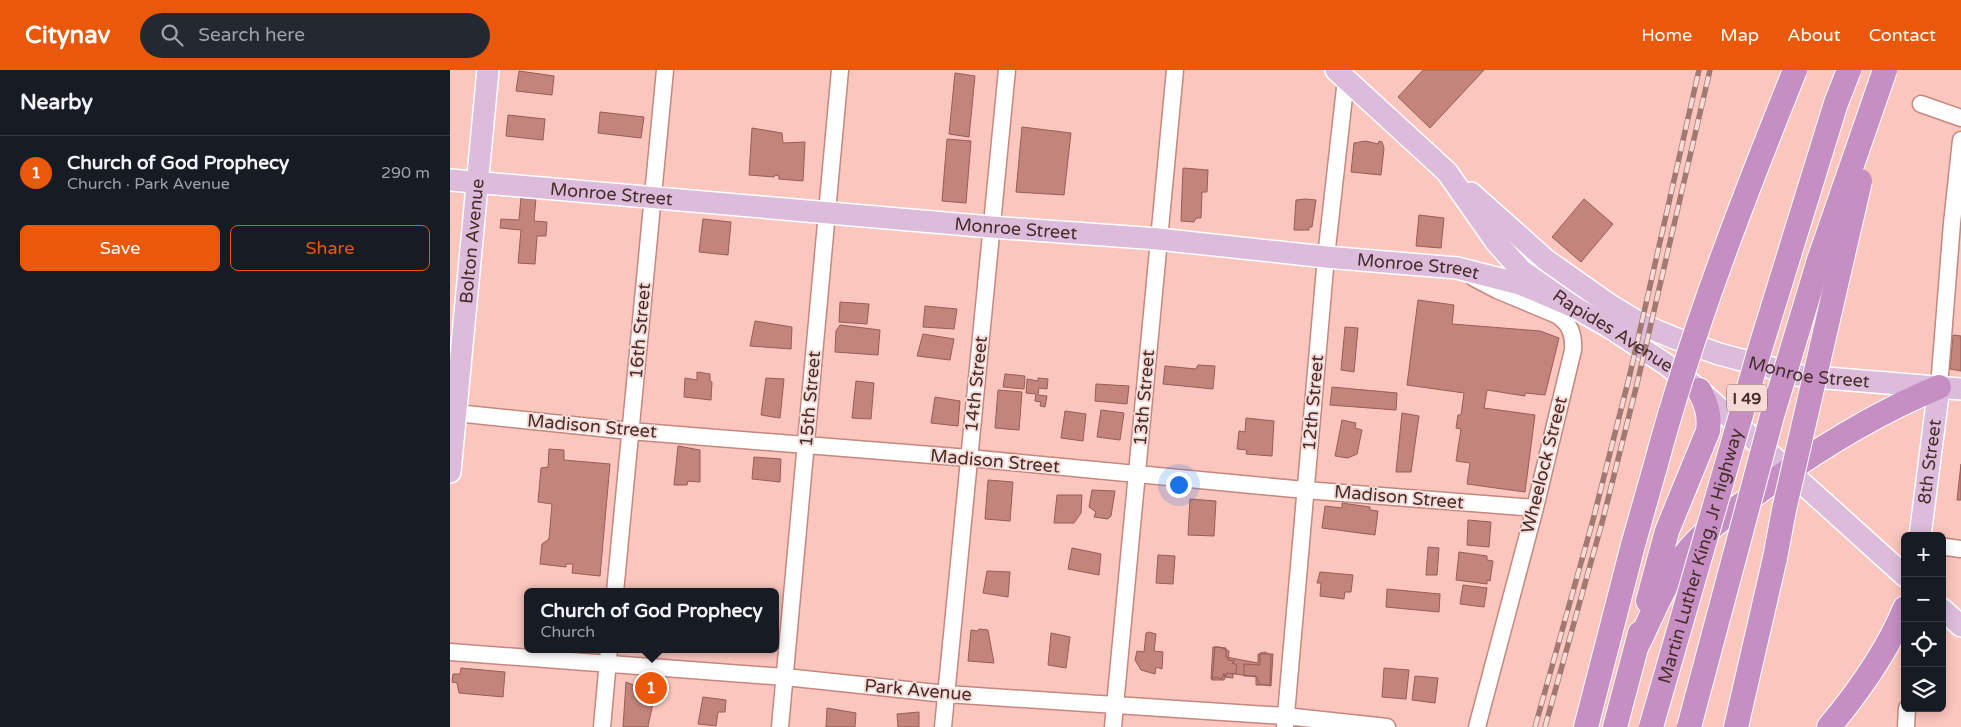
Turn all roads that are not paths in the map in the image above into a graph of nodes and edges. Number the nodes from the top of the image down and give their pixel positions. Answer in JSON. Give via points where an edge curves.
{"nodes":[{"id":1,"x":488,"y":70,"type":"edge"},
{"id":2,"x":665,"y":70,"type":"edge"},
{"id":3,"x":840,"y":70,"type":"edge"},
{"id":4,"x":1007,"y":70,"type":"edge"},
{"id":5,"x":1175,"y":70,"type":"edge"},
{"id":6,"x":1795,"y":70,"type":"edge"},
{"id":7,"x":1849,"y":70,"type":"edge"},
{"id":8,"x":1885,"y":70,"type":"edge"},
{"id":9,"x":1341,"y":74,"type":"edge"},
{"id":10,"x":1921,"y":104,"type":"dead end"},
{"id":11,"x":1961,"y":118,"type":"edge"},
{"id":12,"x":1961,"y":140,"type":"edge"},
{"id":13,"x":1447,"y":172,"type":"junction"},
{"id":14,"x":450,"y":180,"type":"edge"},
{"id":15,"x":476,"y":183,"type":"junction"},
{"id":16,"x":653,"y":197,"type":"junction"},
{"id":17,"x":827,"y":213,"type":"junction"},
{"id":18,"x":992,"y":227,"type":"junction"},
{"id":19,"x":1158,"y":239,"type":"junction"},
{"id":20,"x":1326,"y":257,"type":"junction"},
{"id":21,"x":1457,"y":268,"type":"junction"},
{"id":22,"x":1574,"y":307,"type":"junction"},
{"id":23,"x":1950,"y":388,"type":"edge"},
{"id":24,"x":1699,"y":390,"type":"junction"},
{"id":25,"x":456,"y":413,"type":"junction"},
{"id":26,"x":630,"y":431,"type":"junction"},
{"id":27,"x":806,"y":444,"type":"junction"},
{"id":28,"x":969,"y":458,"type":"junction"},
{"id":29,"x":1787,"y":470,"type":"junction"},
{"id":30,"x":450,"y":472,"type":"edge"},
{"id":31,"x":1137,"y":474,"type":"junction"},
{"id":32,"x":1305,"y":490,"type":"junction"},
{"id":33,"x":1534,"y":508,"type":"junction"},
{"id":34,"x":1921,"y":532,"type":"edge"},
{"id":35,"x":1901,"y":572,"type":"edge"},
{"id":36,"x":615,"y":588,"type":"edge"},
{"id":37,"x":1946,"y":613,"type":"edge"},
{"id":38,"x":1901,"y":617,"type":"edge"},
{"id":39,"x":1961,"y":626,"type":"edge"},
{"id":40,"x":1636,"y":648,"type":"junction"},
{"id":41,"x":450,"y":652,"type":"edge"},
{"id":42,"x":608,"y":657,"type":"edge"},
{"id":43,"x":785,"y":677,"type":"junction"},
{"id":44,"x":946,"y":694,"type":"junction"},
{"id":45,"x":1115,"y":705,"type":"junction"},
{"id":46,"x":1907,"y":712,"type":"edge"},
{"id":47,"x":1285,"y":722,"type":"edge"},
{"id":48,"x":602,"y":727,"type":"edge"},
{"id":49,"x":780,"y":727,"type":"edge"},
{"id":50,"x":943,"y":727,"type":"edge"},
{"id":51,"x":1113,"y":727,"type":"edge"},
{"id":52,"x":1387,"y":727,"type":"edge"},
{"id":53,"x":1477,"y":727,"type":"edge"},
{"id":54,"x":1586,"y":727,"type":"edge"},
{"id":55,"x":1614,"y":727,"type":"edge"},
{"id":56,"x":1651,"y":727,"type":"edge"},
{"id":57,"x":1689,"y":727,"type":"edge"},
{"id":58,"x":1736,"y":727,"type":"edge"},
{"id":59,"x":1828,"y":727,"type":"edge"},
{"id":60,"x":1906,"y":727,"type":"edge"}],
"edges":[{"from":1,"to":15,"type":"main road","name":"Bolton Avenue"},
{"from":2,"to":16,"type":"street","name":"16th Street"},
{"from":3,"to":17,"type":"street","name":"15th Street"},
{"from":4,"to":18,"type":"street","name":"14th Street"},
{"from":5,"to":19,"type":"street","name":"13th Street"},
{"from":6,"to":54,"type":"highway","bridge":true,"via":[[1710,292],[1666,428],[1632,545]]},
{"from":7,"to":56,"type":"highway","name":"Martin Luther King, Jr Highway","number":"I 49","bridge":true,"via":[[1836,102],[1760,349]]},
{"from":8,"to":57,"type":"highway","name":"Martin Luther King, Jr Highway","number":"I 49","bridge":true,"via":[[1819,260],[1772,416]]},
{"from":8,"to":58,"type":"highway","bridge":true},
{"from":9,"to":13,"type":"main road","name":"Rapides Avenue"},
{"from":9,"to":20,"type":"street","name":"12th Street"},
{"from":10,"to":11,"type":"street"},
{"from":12,"to":23,"type":"street","via":[[1952,223]]},
{"from":13,"to":22,"type":"main road","name":"Rapides Avenue","via":[[1496,242],[1521,270]]},
{"from":13,"to":23,"type":"main road","name":"Monroe Street","via":[[1546,260],[1643,325],[1719,354],[1802,376]]},
{"from":14,"to":15,"type":"main road","name":"Monroe Street"},
{"from":15,"to":16,"type":"main road","name":"Monroe Street"},
{"from":15,"to":25,"type":"main road","name":"Bolton Avenue"},
{"from":16,"to":17,"type":"main road","name":"Monroe Street"},
{"from":16,"to":26,"type":"street","name":"16th Street"},
{"from":17,"to":18,"type":"main road","name":"Monroe Street"},
{"from":17,"to":27,"type":"street","name":"15th Street"},
{"from":18,"to":19,"type":"main road","name":"Monroe Street"},
{"from":18,"to":28,"type":"street","name":"14th Street"},
{"from":19,"to":20,"type":"main road","name":"Monroe Street"},
{"from":19,"to":31,"type":"street","name":"13th Street"},
{"from":20,"to":21,"type":"main road","name":"Monroe Street"},
{"from":20,"to":32,"type":"street","name":"12th Street"},
{"from":21,"to":22,"type":"main road","name":"Monroe Street","via":[[1520,284]]},
{"from":21,"to":33,"type":"street","name":"Wheelock Street","via":[[1497,290],[1557,315],[1571,329],[1574,338]]},
{"from":22,"to":24,"type":"main road","name":"Rapides Avenue","via":[[1609,326]]},
{"from":23,"to":29,"type":"highway","via":[[1892,408]]},
{"from":23,"to":34,"type":"main road","name":"8th Street"},
{"from":24,"to":29,"type":"main road","name":"Rapides Avenue"},
{"from":24,"to":40,"type":"highway","via":[[1708,407],[1708,431],[1667,531]]},
{"from":25,"to":26,"type":"street","name":"Madison Street"},
{"from":25,"to":30,"type":"main road","name":"Bolton Avenue"},
{"from":26,"to":27,"type":"street","name":"Madison Street"},
{"from":26,"to":36,"type":"street","name":"16th Street"},
{"from":27,"to":28,"type":"street","name":"Madison Street"},
{"from":27,"to":43,"type":"street","name":"15th Street"},
{"from":28,"to":31,"type":"street","name":"Madison Street"},
{"from":28,"to":44,"type":"street","name":"14th Street"},
{"from":29,"to":35,"type":"main road","name":"Rapides Avenue"},
{"from":29,"to":40,"type":"highway","via":[[1726,515],[1679,562]]},
{"from":31,"to":32,"type":"street","name":"Madison Street"},
{"from":31,"to":45,"type":"street","name":"13th Street"},
{"from":32,"to":33,"type":"street","name":"Madison Street"},
{"from":32,"to":47,"type":"street","name":"12th Street"},
{"from":33,"to":53,"type":"street","name":"Wheelock Street"},
{"from":37,"to":39,"type":"main road"},
{"from":38,"to":59,"type":"highway","via":[[1886,650]]},
{"from":40,"to":55,"type":"highway"},
{"from":41,"to":42,"type":"street","name":"Park Avenue"},
{"from":42,"to":43,"type":"street","name":"Park Avenue"},
{"from":42,"to":48,"type":"street"},
{"from":43,"to":44,"type":"street","name":"Park Avenue"},
{"from":43,"to":49,"type":"street","name":"15th Street"},
{"from":44,"to":45,"type":"street","name":"Park Avenue"},
{"from":44,"to":50,"type":"street","name":"14th Street"},
{"from":45,"to":47,"type":"street","name":"Park Avenue"},
{"from":45,"to":51,"type":"street","name":"13th Street"},
{"from":46,"to":60,"type":"street"},
{"from":47,"to":52,"type":"street","name":"Park Avenue"}]}
